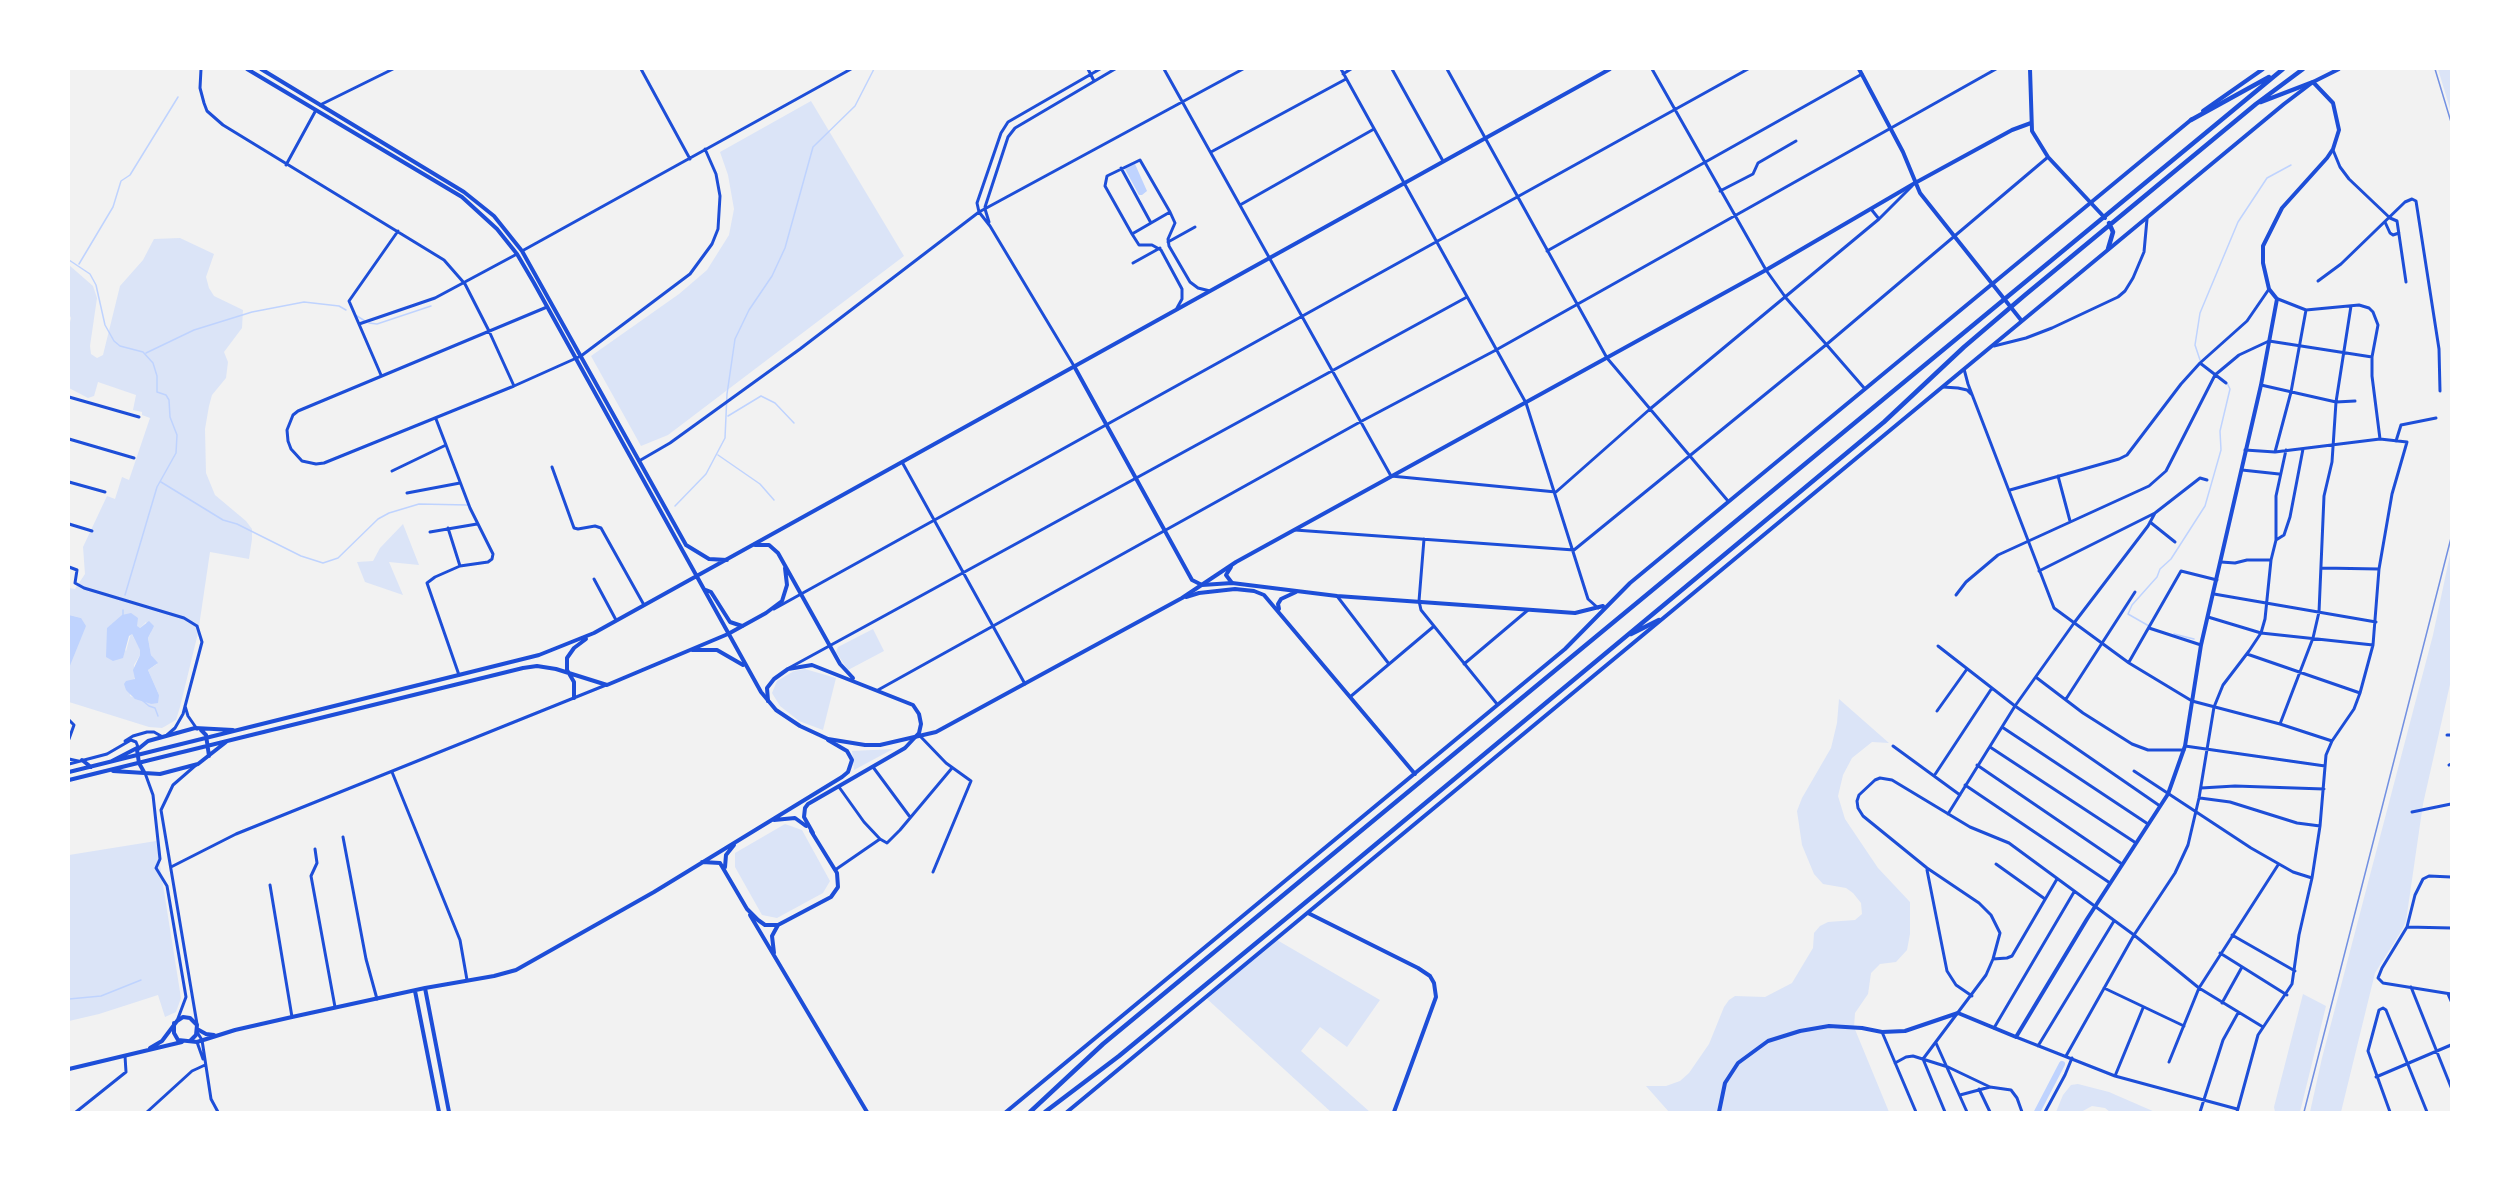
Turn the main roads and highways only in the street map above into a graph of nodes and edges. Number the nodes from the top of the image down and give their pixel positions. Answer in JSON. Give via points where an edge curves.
{"nodes":[{"id":1,"x":2303,"y":69,"type":"edge"},
{"id":2,"x":2281,"y":70,"type":"edge"},
{"id":3,"x":2313,"y":82,"type":"road end"},
{"id":4,"x":2256,"y":104,"type":"junction"},
{"id":5,"x":2191,"y":120,"type":"road end"},
{"id":6,"x":2105,"y":218,"type":"junction"},
{"id":7,"x":2110,"y":225,"type":"junction"},
{"id":8,"x":2108,"y":249,"type":"road end"},
{"id":9,"x":1659,"y":620,"type":"road end"},
{"id":10,"x":1623,"y":638,"type":"junction"},
{"id":11,"x":1030,"y":1112,"type":"edge"},
{"id":12,"x":1045,"y":1112,"type":"edge"}],
"edges":[{"from":1,"to":4,"type":"main road"},
{"from":2,"to":5,"type":"main road"},
{"from":2,"to":6,"type":"main road"},
{"from":3,"to":4,"type":"main road"},
{"from":4,"to":7,"type":"main road"},
{"from":6,"to":7,"type":"main road"},
{"from":6,"to":11,"type":"main road","via":[[1103,1044]]},
{"from":7,"to":8,"type":"main road","via":[[2113,237]]},
{"from":7,"to":10,"type":"main road","via":[[1964,347],[1884,422]]},
{"from":9,"to":10,"type":"main road"},
{"from":10,"to":12,"type":"main road","via":[[1119,1056]]}]}
